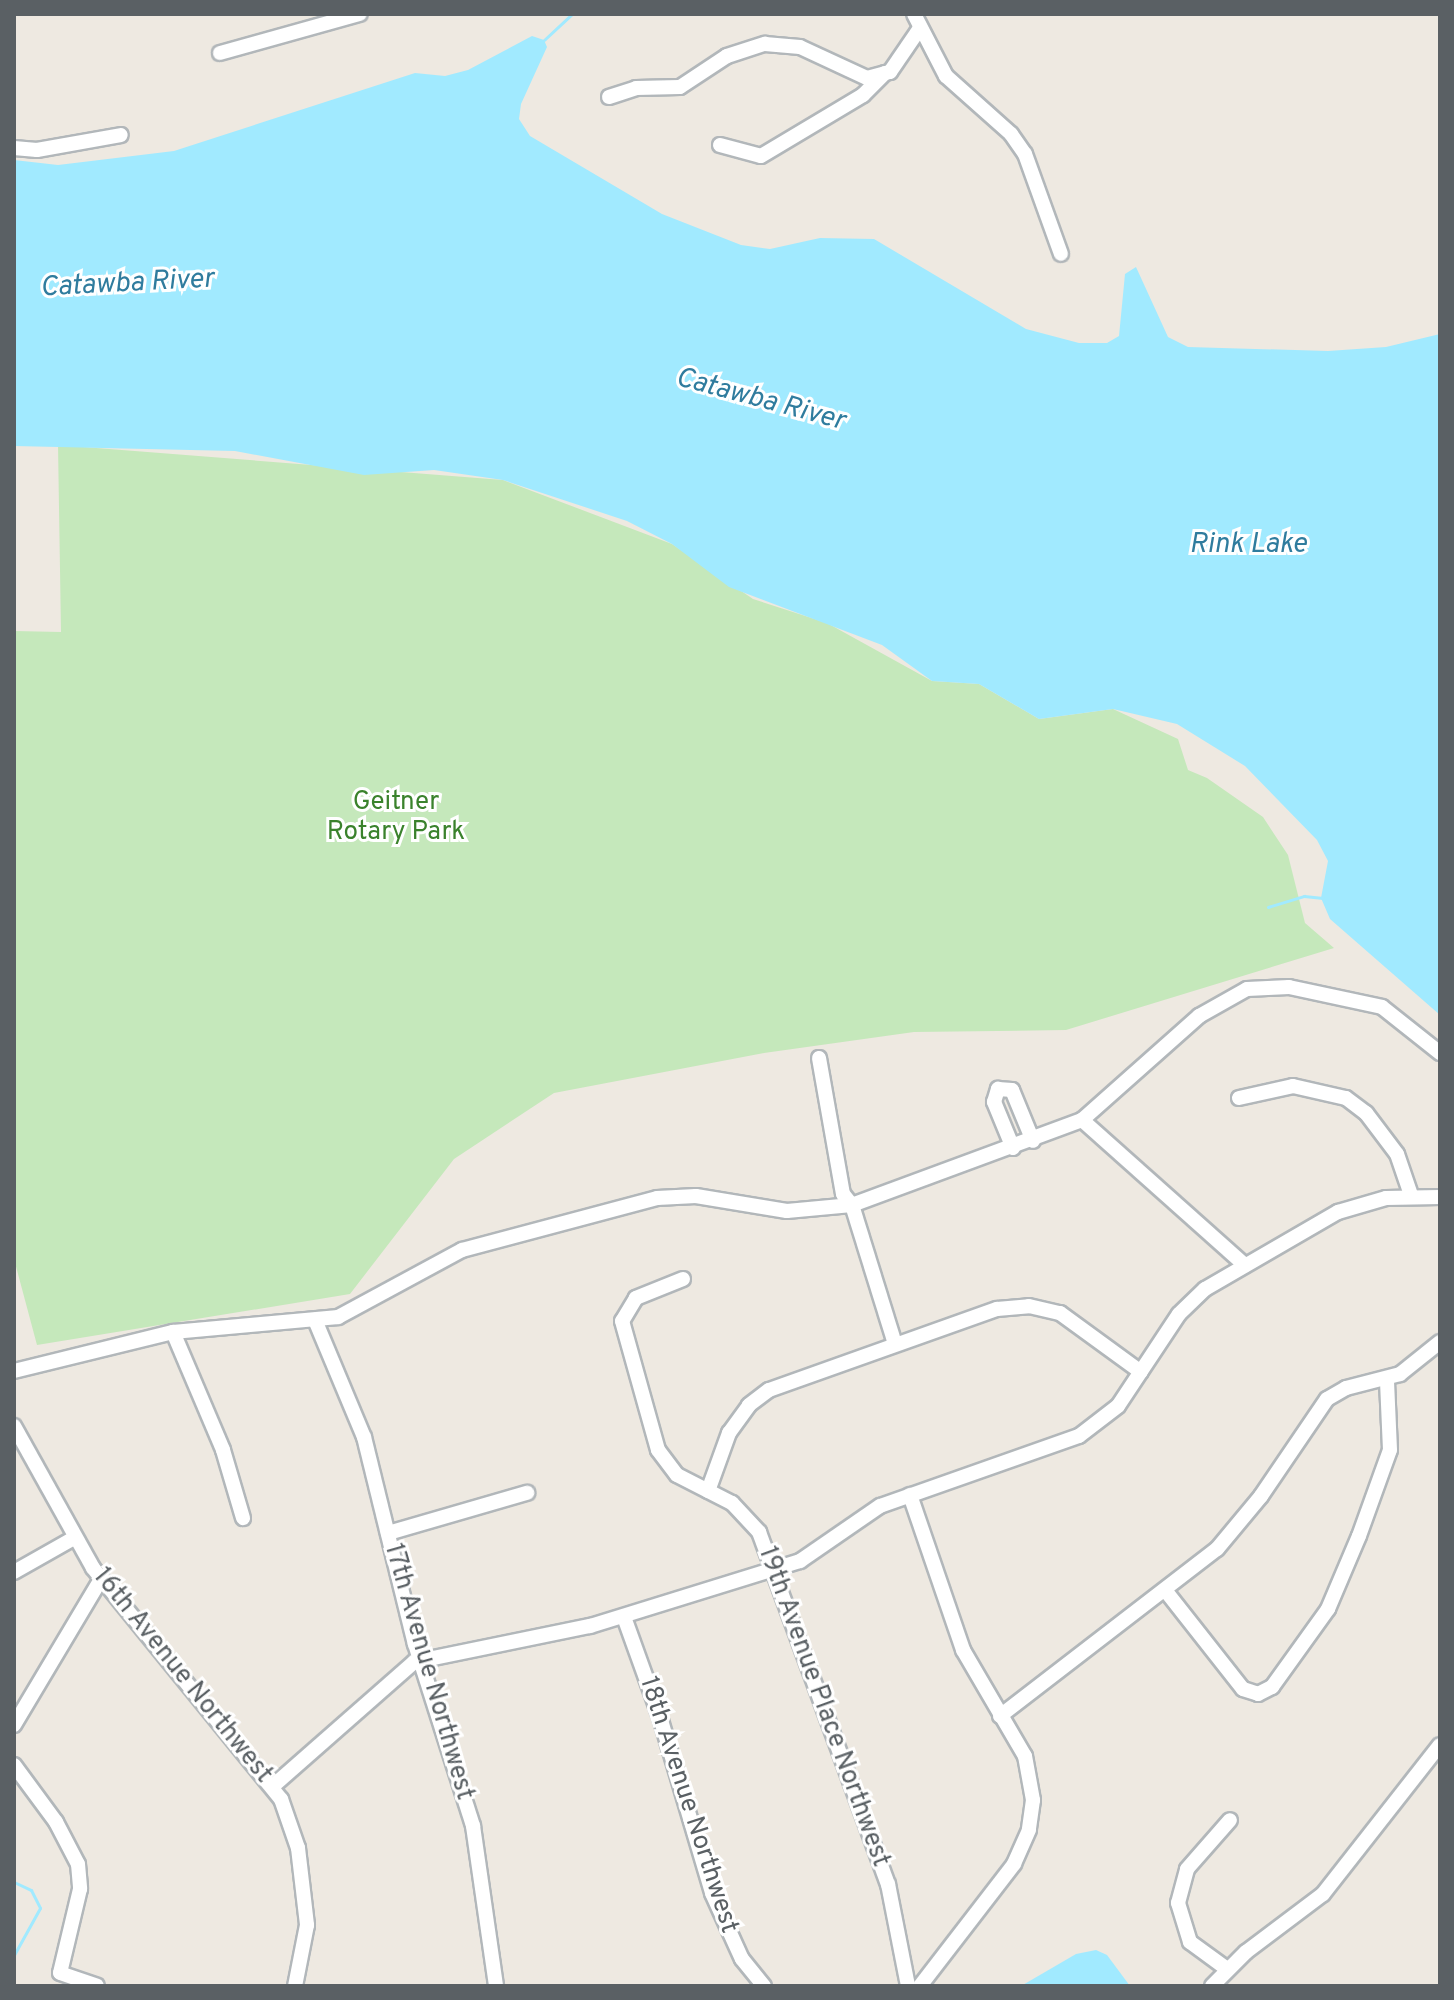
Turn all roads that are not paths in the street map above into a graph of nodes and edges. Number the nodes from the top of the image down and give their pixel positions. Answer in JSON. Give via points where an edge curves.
{"nodes":[{"id":1,"x":360,"y":14,"type":"edge"},
{"id":2,"x":914,"y":14,"type":"edge"},
{"id":3,"x":920,"y":28,"type":"junction"},
{"id":4,"x":220,"y":53,"type":"dead end"},
{"id":5,"x":885,"y":73,"type":"junction"},
{"id":6,"x":609,"y":97,"type":"dead end"},
{"id":7,"x":121,"y":135,"type":"dead end"},
{"id":8,"x":720,"y":145,"type":"dead end"},
{"id":9,"x":14,"y":148,"type":"edge"},
{"id":10,"x":1061,"y":254,"type":"dead end"},
{"id":11,"x":1440,"y":1053,"type":"edge"},
{"id":12,"x":819,"y":1058,"type":"dead end"},
{"id":13,"x":1239,"y":1098,"type":"dead end"},
{"id":14,"x":1082,"y":1120,"type":"junction"},
{"id":15,"x":1033,"y":1141,"type":"junction"},
{"id":16,"x":1013,"y":1148,"type":"junction"},
{"id":17,"x":1411,"y":1195,"type":"junction"},
{"id":18,"x":1440,"y":1197,"type":"edge"},
{"id":19,"x":852,"y":1205,"type":"junction"},
{"id":20,"x":1245,"y":1265,"type":"junction"},
{"id":21,"x":683,"y":1279,"type":"dead end"},
{"id":22,"x":315,"y":1320,"type":"junction"},
{"id":23,"x":173,"y":1332,"type":"junction"},
{"id":24,"x":1440,"y":1342,"type":"edge"},
{"id":25,"x":895,"y":1344,"type":"junction"},
{"id":26,"x":14,"y":1371,"type":"edge"},
{"id":27,"x":1141,"y":1372,"type":"junction"},
{"id":28,"x":1387,"y":1380,"type":"junction"},
{"id":29,"x":14,"y":1426,"type":"edge"},
{"id":30,"x":708,"y":1491,"type":"junction"},
{"id":31,"x":527,"y":1493,"type":"dead end"},
{"id":32,"x":910,"y":1495,"type":"junction"},
{"id":33,"x":243,"y":1518,"type":"dead end"},
{"id":34,"x":388,"y":1533,"type":"junction"},
{"id":35,"x":74,"y":1538,"type":"junction"},
{"id":36,"x":775,"y":1569,"type":"junction"},
{"id":37,"x":14,"y":1572,"type":"edge"},
{"id":38,"x":101,"y":1579,"type":"junction"},
{"id":39,"x":1165,"y":1590,"type":"junction"},
{"id":40,"x":624,"y":1617,"type":"junction"},
{"id":41,"x":421,"y":1662,"type":"junction"},
{"id":42,"x":1000,"y":1716,"type":"junction"},
{"id":43,"x":14,"y":1725,"type":"edge"},
{"id":44,"x":1440,"y":1745,"type":"edge"},
{"id":45,"x":14,"y":1765,"type":"edge"},
{"id":46,"x":273,"y":1786,"type":"junction"},
{"id":47,"x":1230,"y":1820,"type":"dead end"},
{"id":48,"x":1227,"y":1969,"type":"junction"},
{"id":49,"x":97,"y":1986,"type":"edge"},
{"id":50,"x":295,"y":1986,"type":"edge"},
{"id":51,"x":496,"y":1986,"type":"edge"},
{"id":52,"x":764,"y":1986,"type":"edge"},
{"id":53,"x":908,"y":1986,"type":"edge"},
{"id":54,"x":920,"y":1986,"type":"edge"},
{"id":55,"x":1212,"y":1986,"type":"edge"}],
"edges":[{"from":1,"to":4,"type":"street"},
{"from":2,"to":3,"type":"street"},
{"from":3,"to":5,"type":"street","via":[[906,55]]},
{"from":3,"to":10,"type":"street","via":[[946,76],[1011,134],[1025,154]]},
{"from":5,"to":6,"type":"street","via":[[867,78],[800,47],[765,44],[727,56],[680,87],[636,88]]},
{"from":5,"to":8,"type":"street","via":[[863,95],[761,156]]},
{"from":7,"to":9,"type":"street","via":[[23,152]]},
{"from":11,"to":14,"type":"street","via":[[1382,1007],[1262,986],[1219,1000]]},
{"from":12,"to":19,"type":"street","via":[[843,1194]]},
{"from":13,"to":17,"type":"street","via":[[1293,1086],[1346,1098],[1366,1113],[1397,1154]]},
{"from":14,"to":15,"type":"street"},
{"from":14,"to":20,"type":"street"},
{"from":15,"to":16,"type":"street"},
{"from":15,"to":16,"type":"street","via":[[1012,1090],[998,1089],[994,1102]]},
{"from":16,"to":19,"type":"street"},
{"from":17,"to":18,"type":"street"},
{"from":17,"to":20,"type":"street","via":[[1338,1212]]},
{"from":19,"to":22,"type":"street","via":[[787,1211],[696,1196],[657,1198],[462,1250],[365,1305]]},
{"from":19,"to":25,"type":"street"},
{"from":20,"to":27,"type":"street","via":[[1185,1306]]},
{"from":21,"to":30,"type":"street","name":"19th Avenue Place Northwest","via":[[636,1298],[625,1312],[622,1330],[660,1454],[677,1475]]},
{"from":22,"to":23,"type":"street"},
{"from":22,"to":34,"type":"street","name":"17th Avenue Northwest","via":[[364,1437]]},
{"from":23,"to":26,"type":"street"},
{"from":23,"to":33,"type":"street","via":[[223,1450]]},
{"from":24,"to":28,"type":"street"},
{"from":25,"to":27,"type":"street","via":[[997,1309],[1029,1306],[1069,1318]]},
{"from":25,"to":30,"type":"street","via":[[794,1379],[757,1398],[729,1433]]},
{"from":27,"to":32,"type":"street","via":[[1118,1406],[1079,1436]]},
{"from":28,"to":39,"type":"street","via":[[1346,1388],[1327,1399],[1236,1528]]},
{"from":28,"to":39,"type":"street","via":[[1390,1450],[1340,1585],[1272,1687],[1258,1694],[1243,1689]]},
{"from":29,"to":35,"type":"street","name":"16th Avenue Northwest"},
{"from":30,"to":36,"type":"street","name":"19th Avenue Place Northwest","via":[[751,1519]]},
{"from":31,"to":34,"type":"street"},
{"from":32,"to":36,"type":"street","via":[[865,1513],[813,1555]]},
{"from":32,"to":42,"type":"street","via":[[963,1650]]},
{"from":34,"to":41,"type":"street","name":"17th Avenue Northwest"},
{"from":35,"to":37,"type":"street"},
{"from":35,"to":38,"type":"street","name":"16th Avenue Northwest"},
{"from":36,"to":40,"type":"street"},
{"from":36,"to":53,"type":"street","name":"19th Avenue Place Northwest","via":[[888,1884]]},
{"from":38,"to":43,"type":"street"},
{"from":38,"to":46,"type":"street","name":"16th Avenue Northwest"},
{"from":39,"to":42,"type":"street"},
{"from":40,"to":41,"type":"street"},
{"from":40,"to":52,"type":"street","name":"18th Avenue Northwest","via":[[712,1893],[742,1959]]},
{"from":41,"to":46,"type":"street","via":[[394,1673]]},
{"from":41,"to":51,"type":"street","name":"17th Avenue Northwest","via":[[473,1826]]},
{"from":42,"to":54,"type":"street","via":[[1030,1772],[1032,1815],[1014,1864]]},
{"from":44,"to":48,"type":"street","via":[[1323,1894]]},
{"from":45,"to":49,"type":"street","via":[[56,1822],[78,1864],[80,1889],[60,1973]]},
{"from":46,"to":50,"type":"street","name":"16th Avenue Northwest","via":[[295,1835],[301,1869],[307,1925]]},
{"from":47,"to":48,"type":"street","via":[[1187,1869],[1178,1903],[1190,1942]]},
{"from":48,"to":55,"type":"street"}]}
